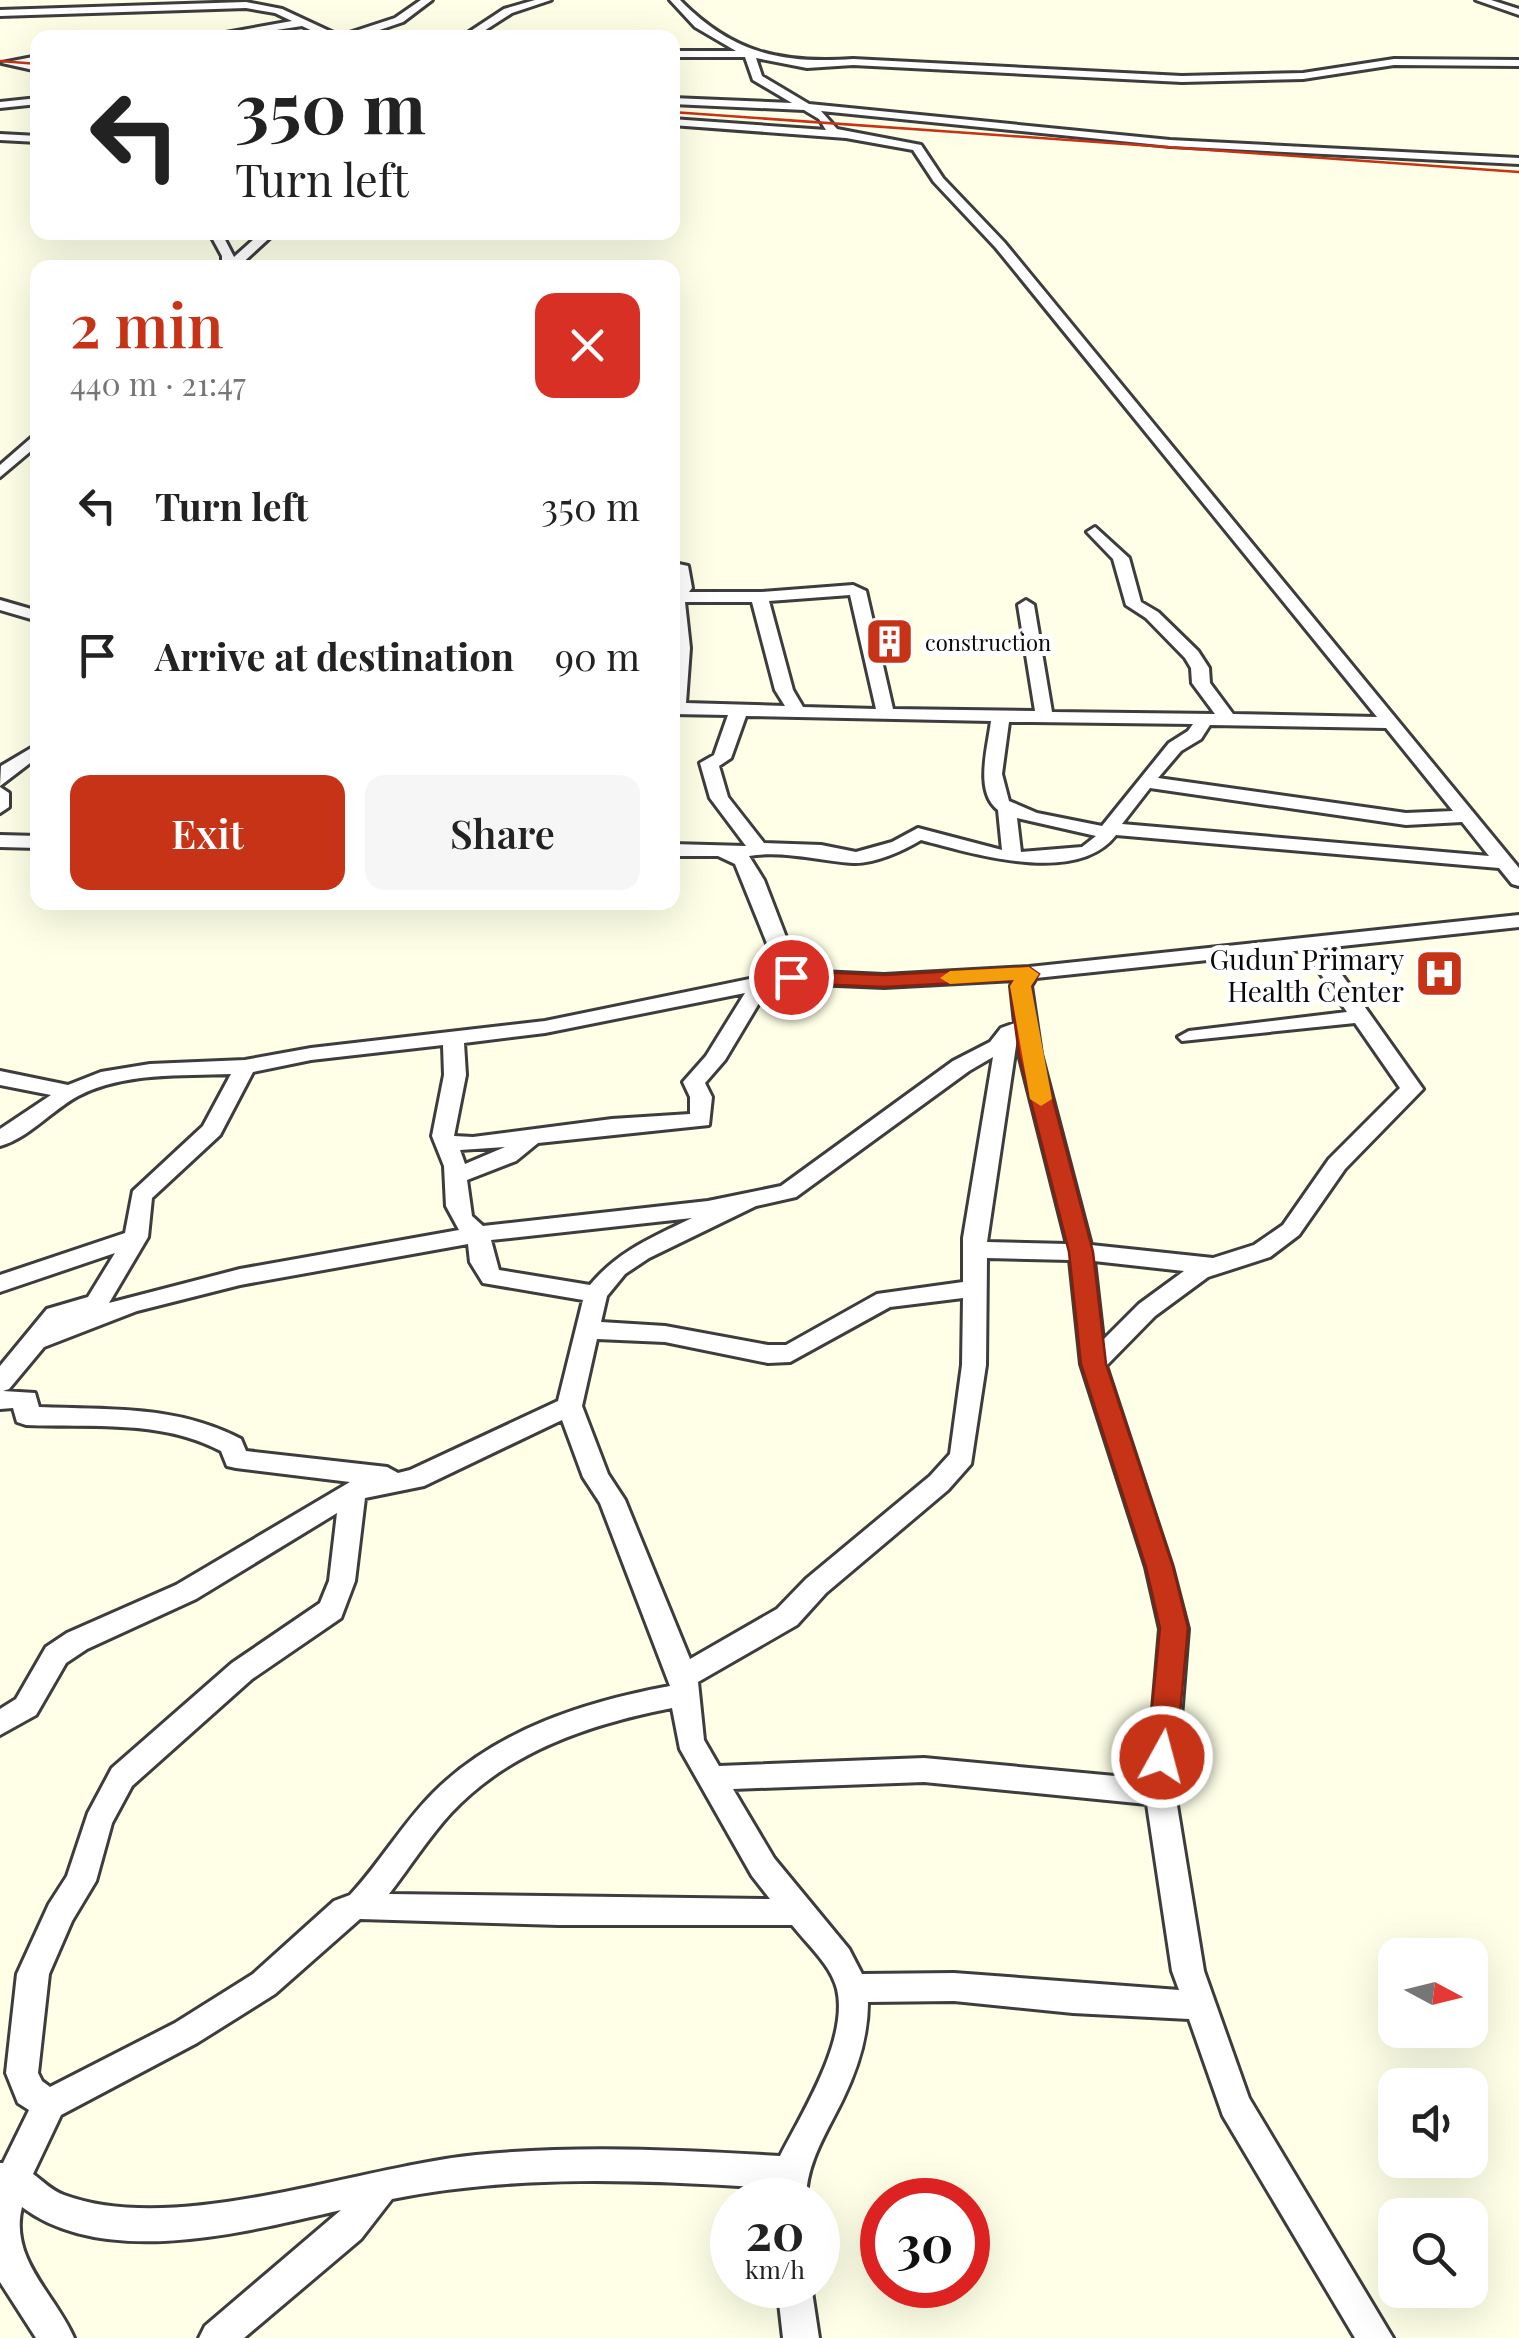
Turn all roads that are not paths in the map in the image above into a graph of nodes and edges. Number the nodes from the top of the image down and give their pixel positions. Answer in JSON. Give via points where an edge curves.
{"nodes":[{"id":1,"x":427,"y":0,"type":"edge"},
{"id":2,"x":546,"y":0,"type":"edge"},
{"id":3,"x":674,"y":0,"type":"edge"},
{"id":4,"x":1482,"y":0,"type":"edge"},
{"id":5,"x":1519,"y":9,"type":"edge"},
{"id":6,"x":0,"y":13,"type":"edge"},
{"id":7,"x":304,"y":23,"type":"junction"},
{"id":8,"x":487,"y":26,"type":"junction"},
{"id":9,"x":503,"y":29,"type":"dead end"},
{"id":10,"x":256,"y":30,"type":"edge"},
{"id":11,"x":319,"y":30,"type":"edge"},
{"id":12,"x":368,"y":30,"type":"edge"},
{"id":13,"x":480,"y":30,"type":"edge"},
{"id":14,"x":0,"y":53,"type":"edge"},
{"id":15,"x":680,"y":54,"type":"edge"},
{"id":16,"x":750,"y":54,"type":"junction"},
{"id":17,"x":30,"y":56,"type":"edge"},
{"id":18,"x":30,"y":58,"type":"edge"},
{"id":19,"x":1519,"y":63,"type":"edge"},
{"id":20,"x":30,"y":67,"type":"edge"},
{"id":21,"x":30,"y":101,"type":"edge"},
{"id":22,"x":680,"y":101,"type":"edge"},
{"id":23,"x":0,"y":106,"type":"edge"},
{"id":24,"x":807,"y":108,"type":"junction"},
{"id":25,"x":680,"y":112,"type":"edge"},
{"id":26,"x":680,"y":122,"type":"edge"},
{"id":27,"x":704,"y":124,"type":"junction"},
{"id":28,"x":844,"y":135,"type":"junction"},
{"id":29,"x":0,"y":136,"type":"edge"},
{"id":30,"x":30,"y":138,"type":"edge"},
{"id":31,"x":1519,"y":161,"type":"edge"},
{"id":32,"x":261,"y":240,"type":"edge"},
{"id":33,"x":237,"y":260,"type":"edge"},
{"id":34,"x":30,"y":444,"type":"edge"},
{"id":35,"x":0,"y":473,"type":"edge"},
{"id":36,"x":1095,"y":532,"type":"dead end"},
{"id":37,"x":680,"y":566,"type":"dead end"},
{"id":38,"x":680,"y":592,"type":"edge"},
{"id":39,"x":680,"y":597,"type":"edge"},
{"id":40,"x":761,"y":597,"type":"junction"},
{"id":41,"x":0,"y":605,"type":"edge"},
{"id":42,"x":1026,"y":605,"type":"dead end"},
{"id":43,"x":30,"y":614,"type":"edge"},
{"id":44,"x":680,"y":635,"type":"edge"},
{"id":45,"x":680,"y":663,"type":"edge"},
{"id":46,"x":680,"y":708,"type":"edge"},
{"id":47,"x":738,"y":712,"type":"junction"},
{"id":48,"x":798,"y":714,"type":"junction"},
{"id":49,"x":886,"y":715,"type":"junction"},
{"id":50,"x":1044,"y":715,"type":"junction"},
{"id":51,"x":1000,"y":716,"type":"junction"},
{"id":52,"x":1206,"y":717,"type":"junction"},
{"id":53,"x":1227,"y":719,"type":"junction"},
{"id":54,"x":1392,"y":723,"type":"junction"},
{"id":55,"x":30,"y":754,"type":"edge"},
{"id":56,"x":0,"y":781,"type":"edge"},
{"id":57,"x":1146,"y":782,"type":"junction"},
{"id":58,"x":0,"y":792,"type":"edge"},
{"id":59,"x":0,"y":807,"type":"edge"},
{"id":60,"x":1007,"y":810,"type":"junction"},
{"id":61,"x":1468,"y":816,"type":"junction"},
{"id":62,"x":1109,"y":831,"type":"junction"},
{"id":63,"x":0,"y":841,"type":"edge"},
{"id":64,"x":30,"y":842,"type":"edge"},
{"id":65,"x":758,"y":848,"type":"junction"},
{"id":66,"x":680,"y":851,"type":"edge"},
{"id":67,"x":731,"y":854,"type":"junction"},
{"id":68,"x":1012,"y":858,"type":"junction"},
{"id":69,"x":1505,"y":862,"type":"junction"},
{"id":70,"x":1519,"y":880,"type":"edge"},
{"id":71,"x":1519,"y":921,"type":"edge"},
{"id":72,"x":1310,"y":944,"type":"junction"},
{"id":73,"x":1029,"y":974,"type":"junction"},
{"id":74,"x":791,"y":977,"type":"junction"},
{"id":75,"x":762,"y":983,"type":"junction"},
{"id":76,"x":1364,"y":1016,"type":"junction"},
{"id":77,"x":1018,"y":1029,"type":"junction"},
{"id":78,"x":1189,"y":1037,"type":"dead end"},
{"id":79,"x":454,"y":1038,"type":"junction"},
{"id":80,"x":245,"y":1067,"type":"junction"},
{"id":81,"x":0,"y":1081,"type":"edge"},
{"id":82,"x":70,"y":1092,"type":"junction"},
{"id":83,"x":530,"y":1138,"type":"junction"},
{"id":84,"x":0,"y":1139,"type":"edge"},
{"id":85,"x":444,"y":1142,"type":"junction"},
{"id":86,"x":456,"y":1176,"type":"junction"},
{"id":87,"x":750,"y":1200,"type":"junction"},
{"id":88,"x":478,"y":1234,"type":"junction"},
{"id":89,"x":136,"y":1237,"type":"junction"},
{"id":90,"x":974,"y":1250,"type":"junction"},
{"id":91,"x":1081,"y":1252,"type":"junction"},
{"id":92,"x":1212,"y":1266,"type":"junction"},
{"id":93,"x":0,"y":1284,"type":"edge"},
{"id":94,"x":973,"y":1289,"type":"junction"},
{"id":95,"x":596,"y":1294,"type":"junction"},
{"id":96,"x":587,"y":1330,"type":"junction"},
{"id":97,"x":38,"y":1340,"type":"junction"},
{"id":98,"x":1094,"y":1364,"type":"junction"},
{"id":99,"x":0,"y":1383,"type":"edge"},
{"id":100,"x":0,"y":1400,"type":"edge"},
{"id":101,"x":569,"y":1406,"type":"junction"},
{"id":102,"x":416,"y":1480,"type":"junction"},
{"id":103,"x":353,"y":1491,"type":"junction"},
{"id":104,"x":684,"y":1685,"type":"junction"},
{"id":105,"x":0,"y":1723,"type":"edge"},
{"id":106,"x":710,"y":1778,"type":"junction"},
{"id":107,"x":1160,"y":1793,"type":"junction"},
{"id":108,"x":360,"y":1906,"type":"junction"},
{"id":109,"x":800,"y":1912,"type":"junction"},
{"id":110,"x":853,"y":1989,"type":"junction"},
{"id":111,"x":1202,"y":2005,"type":"junction"},
{"id":112,"x":48,"y":2104,"type":"junction"},
{"id":113,"x":793,"y":2178,"type":"edge"},
{"id":114,"x":6,"y":2179,"type":"edge"},
{"id":115,"x":710,"y":2179,"type":"edge"},
{"id":116,"x":380,"y":2186,"type":"junction"},
{"id":117,"x":797,"y":2308,"type":"edge"},
{"id":118,"x":56,"y":2338,"type":"edge"},
{"id":119,"x":217,"y":2338,"type":"edge"},
{"id":120,"x":801,"y":2338,"type":"edge"},
{"id":121,"x":1374,"y":2338,"type":"edge"}],
"edges":[{"from":1,"to":12,"type":"street","via":[[399,20]]},
{"from":2,"to":8,"type":"street","via":[[508,11]]},
{"from":3,"to":16,"type":"street","via":[[699,25]]},
{"from":4,"to":5,"type":"street"},
{"from":6,"to":7,"type":"street","via":[[230,4]]},
{"from":7,"to":10,"type":"street"},
{"from":7,"to":11,"type":"street"},
{"from":8,"to":9,"type":"street"},
{"from":8,"to":13,"type":"street"},
{"from":14,"to":17,"type":"street"},
{"from":15,"to":16,"type":"street"},
{"from":16,"to":19,"type":"street","via":[[807,65],[1182,79],[1304,76],[1394,62]]},
{"from":16,"to":24,"type":"street","via":[[758,78]]},
{"from":18,"to":20,"type":"street","via":[[6,64]]},
{"from":21,"to":23,"type":"street"},
{"from":22,"to":24,"type":"street"},
{"from":24,"to":28,"type":"street"},
{"from":24,"to":31,"type":"street","via":[[1182,144]]},
{"from":25,"to":27,"type":"street"},
{"from":26,"to":27,"type":"street"},
{"from":27,"to":28,"type":"street"},
{"from":28,"to":54,"type":"street","via":[[917,147]]},
{"from":29,"to":30,"type":"street"},
{"from":32,"to":33,"type":"street"},
{"from":34,"to":35,"type":"street"},
{"from":36,"to":53,"type":"street","via":[[1122,558],[1134,606],[1152,614],[1192,655],[1201,683]]},
{"from":37,"to":38,"type":"street"},
{"from":39,"to":40,"type":"street"},
{"from":40,"to":48,"type":"street","via":[[784,690]]},
{"from":40,"to":49,"type":"street","via":[[860,594]]},
{"from":41,"to":43,"type":"street"},
{"from":42,"to":50,"type":"street"},
{"from":44,"to":45,"type":"street"},
{"from":46,"to":47,"type":"street"},
{"from":47,"to":48,"type":"street"},
{"from":47,"to":65,"type":"street","via":[[722,758],[709,763],[719,798]]},
{"from":48,"to":49,"type":"street"},
{"from":49,"to":51,"type":"street"},
{"from":50,"to":51,"type":"street"},
{"from":50,"to":52,"type":"street"},
{"from":51,"to":60,"type":"street","via":[[993,774]]},
{"from":52,"to":53,"type":"street"},
{"from":52,"to":57,"type":"street"},
{"from":53,"to":54,"type":"street"},
{"from":54,"to":61,"type":"street"},
{"from":55,"to":56,"type":"street"},
{"from":57,"to":61,"type":"street","via":[[1406,820]]},
{"from":57,"to":62,"type":"street"},
{"from":58,"to":59,"type":"street"},
{"from":60,"to":62,"type":"street"},
{"from":60,"to":68,"type":"street"},
{"from":61,"to":69,"type":"street"},
{"from":62,"to":68,"type":"street","via":[[1085,852]]},
{"from":62,"to":69,"type":"street"},
{"from":63,"to":64,"type":"street"},
{"from":65,"to":67,"type":"street"},
{"from":65,"to":68,"type":"street","via":[[856,858],[918,834]]},
{"from":66,"to":67,"type":"street"},
{"from":67,"to":74,"type":"street","via":[[751,870]]},
{"from":69,"to":70,"type":"street"},
{"from":71,"to":72,"type":"street"},
{"from":72,"to":73,"type":"street"},
{"from":72,"to":76,"type":"street"},
{"from":73,"to":74,"type":"street","via":[[884,981]]},
{"from":73,"to":77,"type":"street","via":[[1021,986]]},
{"from":74,"to":75,"type":"street"},
{"from":75,"to":79,"type":"street","via":[[563,1024]]},
{"from":75,"to":83,"type":"street","via":[[694,1082],[701,1120]]},
{"from":76,"to":78,"type":"street"},
{"from":76,"to":92,"type":"street","via":[[1412,1089],[1337,1164],[1291,1230],[1262,1251]]},
{"from":77,"to":87,"type":"street","via":[[788,1192]]},
{"from":77,"to":90,"type":"street"},
{"from":77,"to":91,"type":"street"},
{"from":79,"to":80,"type":"street"},
{"from":79,"to":85,"type":"street"},
{"from":80,"to":82,"type":"street","via":[[101,1078]]},
{"from":80,"to":89,"type":"street","via":[[212,1130],[141,1196]]},
{"from":81,"to":82,"type":"street"},
{"from":82,"to":84,"type":"street"},
{"from":83,"to":85,"type":"street"},
{"from":83,"to":86,"type":"street","via":[[508,1156]]},
{"from":85,"to":86,"type":"street"},
{"from":86,"to":88,"type":"street","via":[[456,1206]]},
{"from":87,"to":88,"type":"street"},
{"from":87,"to":95,"type":"street","via":[[641,1252]]},
{"from":88,"to":95,"type":"street","via":[[491,1278]]},
{"from":88,"to":97,"type":"street","via":[[240,1277],[131,1304]]},
{"from":89,"to":93,"type":"street"},
{"from":89,"to":97,"type":"street","via":[[97,1304],[56,1315]]},
{"from":90,"to":91,"type":"street"},
{"from":90,"to":94,"type":"street"},
{"from":91,"to":92,"type":"street"},
{"from":91,"to":98,"type":"street"},
{"from":92,"to":98,"type":"street","via":[[1146,1310]]},
{"from":94,"to":96,"type":"street","via":[[885,1300],[790,1353]]},
{"from":94,"to":104,"type":"street","via":[[974,1364],[962,1456],[788,1617]]},
{"from":95,"to":96,"type":"street"},
{"from":96,"to":101,"type":"street"},
{"from":97,"to":99,"type":"street"},
{"from":98,"to":107,"type":"street","via":[[1174,1628]]},
{"from":100,"to":102,"type":"street","via":[[26,1399],[26,1416],[139,1416],[205,1428],[232,1446],[236,1460],[258,1465]]},
{"from":101,"to":102,"type":"street"},
{"from":101,"to":104,"type":"street"},
{"from":102,"to":103,"type":"street"},
{"from":103,"to":105,"type":"street","via":[[186,1592],[56,1655],[26,1707]]},
{"from":103,"to":112,"type":"street","via":[[342,1581],[331,1610],[242,1671],[122,1777],[108,1798],[81,1882],[33,1974],[22,2072],[30,2092]]},
{"from":104,"to":106,"type":"street","via":[[690,1741]]},
{"from":104,"to":108,"type":"street","via":[[562,1728],[483,1768],[444,1800]]},
{"from":106,"to":107,"type":"street","via":[[924,1770]]},
{"from":106,"to":109,"type":"street","via":[[763,1867]]},
{"from":107,"to":111,"type":"street","via":[[1188,1971]]},
{"from":108,"to":109,"type":"street"},
{"from":108,"to":112,"type":"street","via":[[345,1910],[264,1984]]},
{"from":109,"to":110,"type":"street"},
{"from":110,"to":111,"type":"street","via":[[981,1986]]},
{"from":110,"to":113,"type":"street","via":[[852,2032]]},
{"from":111,"to":121,"type":"street","via":[[1235,2106]]},
{"from":112,"to":114,"type":"street"},
{"from":114,"to":116,"type":"street","via":[[50,2206],[103,2221],[156,2224],[257,2214]]},
{"from":114,"to":118,"type":"street","via":[[2,2224],[11,2268]]},
{"from":115,"to":116,"type":"street","via":[[567,2165]]},
{"from":116,"to":119,"type":"street","via":[[349,2227]]},
{"from":117,"to":120,"type":"street"}]}
